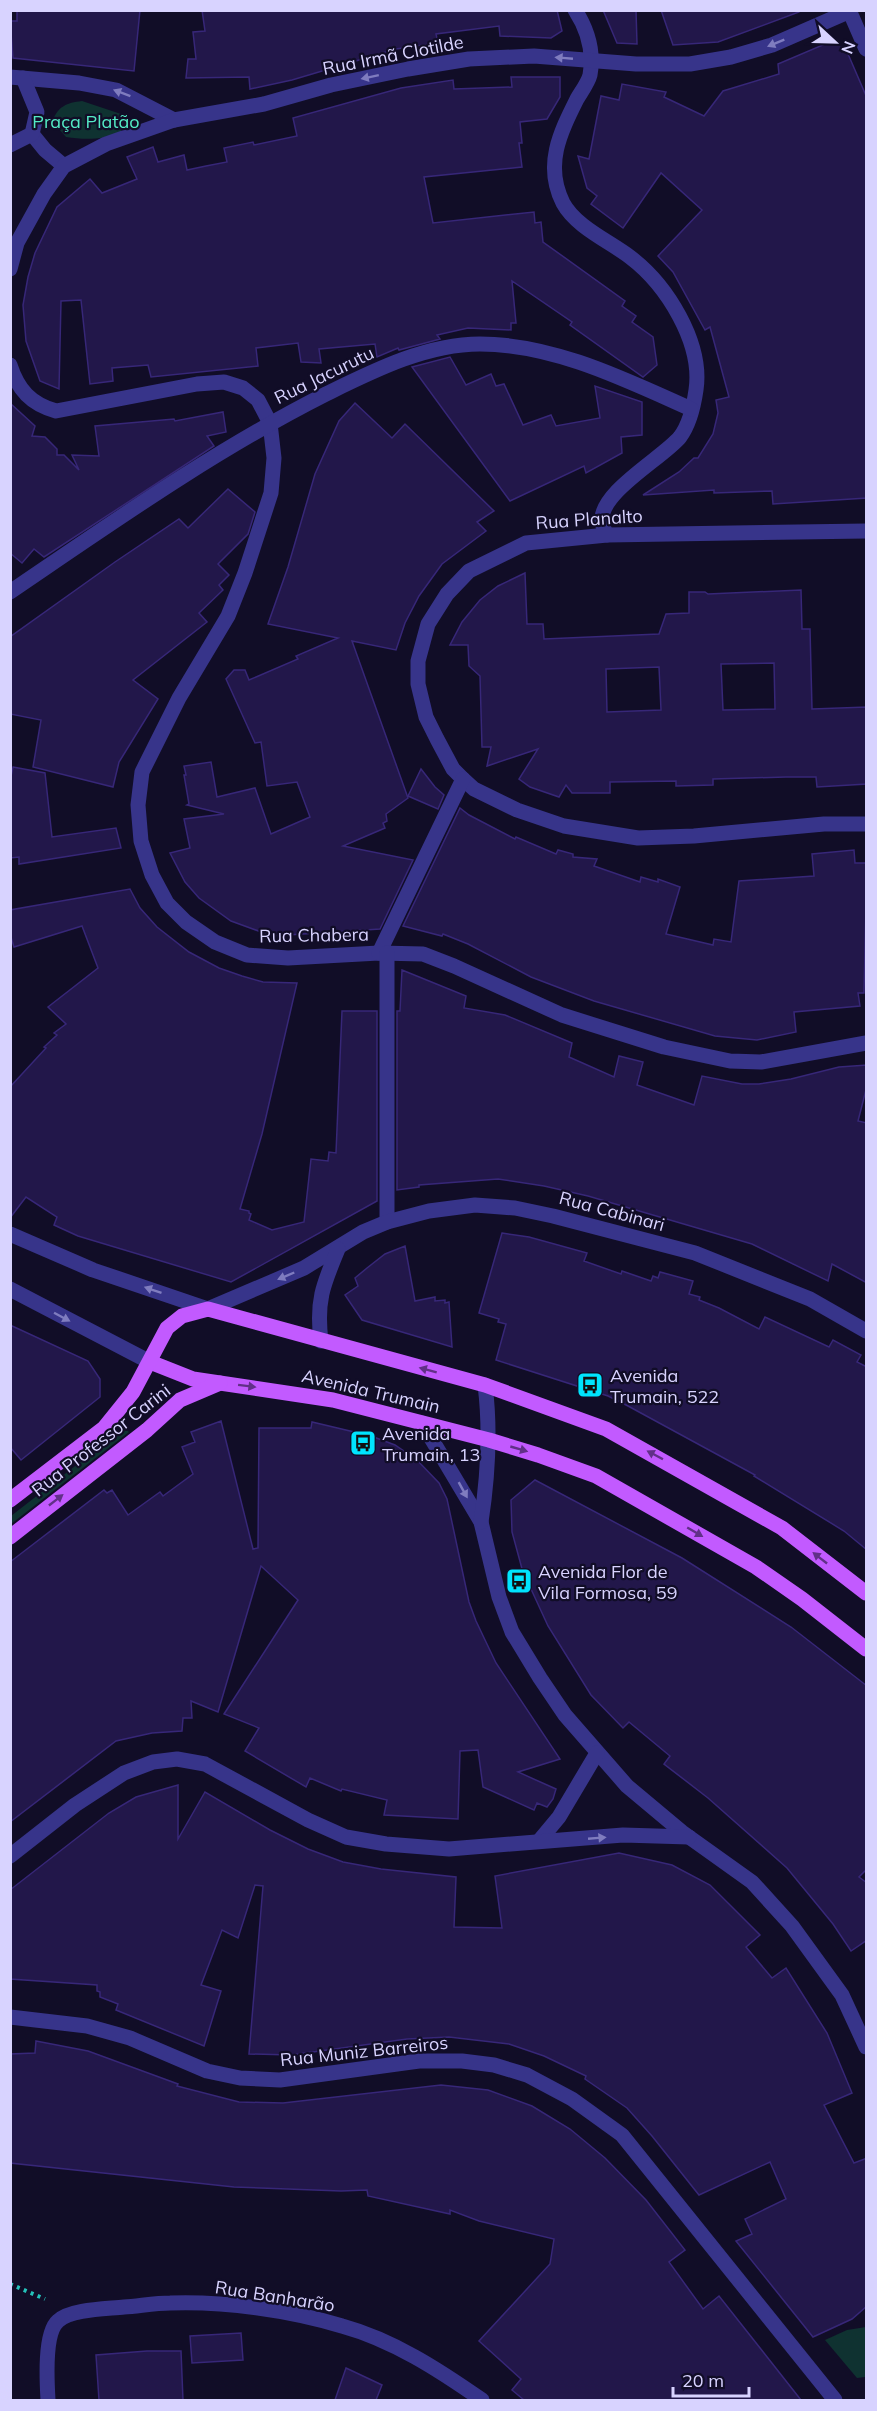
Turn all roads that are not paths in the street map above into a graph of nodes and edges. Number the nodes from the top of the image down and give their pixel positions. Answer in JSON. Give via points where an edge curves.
{"nodes":[{"id":1,"x":575,"y":10,"type":"edge"},
{"id":2,"x":849,"y":11,"type":"edge"},
{"id":3,"x":867,"y":49,"type":"edge"},
{"id":4,"x":590,"y":61,"type":"junction"},
{"id":5,"x":17,"y":77,"type":"edge"},
{"id":6,"x":174,"y":120,"type":"junction"},
{"id":7,"x":32,"y":134,"type":"junction"},
{"id":8,"x":10,"y":145,"type":"edge"},
{"id":9,"x":64,"y":166,"type":"junction"},
{"id":10,"x":10,"y":269,"type":"edge"},
{"id":11,"x":10,"y":365,"type":"edge"},
{"id":12,"x":691,"y":409,"type":"junction"},
{"id":13,"x":270,"y":423,"type":"junction"},
{"id":14,"x":867,"y":531,"type":"edge"},
{"id":15,"x":607,"y":535,"type":"junction"},
{"id":16,"x":10,"y":592,"type":"edge"},
{"id":17,"x":463,"y":779,"type":"junction"},
{"id":18,"x":867,"y":824,"type":"edge"},
{"id":19,"x":383,"y":953,"type":"junction"},
{"id":20,"x":867,"y":1043,"type":"edge"},
{"id":21,"x":387,"y":1222,"type":"junction"},
{"id":22,"x":10,"y":1234,"type":"edge"},
{"id":23,"x":338,"y":1249,"type":"junction"},
{"id":24,"x":10,"y":1289,"type":"edge"},
{"id":25,"x":208,"y":1309,"type":"junction"},
{"id":26,"x":867,"y":1331,"type":"edge"},
{"id":27,"x":321,"y":1341,"type":"junction"},
{"id":28,"x":150,"y":1362,"type":"junction"},
{"id":29,"x":220,"y":1383,"type":"junction"},
{"id":30,"x":485,"y":1385,"type":"junction"},
{"id":31,"x":422,"y":1423,"type":"junction"},
{"id":32,"x":489,"y":1440,"type":"junction"},
{"id":33,"x":10,"y":1500,"type":"edge"},
{"id":34,"x":481,"y":1522,"type":"junction"},
{"id":35,"x":10,"y":1537,"type":"edge"},
{"id":36,"x":867,"y":1593,"type":"edge"},
{"id":37,"x":867,"y":1649,"type":"edge"},
{"id":38,"x":597,"y":1753,"type":"junction"},
{"id":39,"x":689,"y":1837,"type":"junction"},
{"id":40,"x":539,"y":1842,"type":"junction"},
{"id":41,"x":10,"y":1856,"type":"edge"},
{"id":42,"x":10,"y":2018,"type":"edge"},
{"id":43,"x":867,"y":2047,"type":"edge"},
{"id":44,"x":48,"y":2400,"type":"edge"},
{"id":45,"x":482,"y":2400,"type":"edge"},
{"id":46,"x":835,"y":2400,"type":"edge"}],
"edges":[{"from":1,"to":4,"type":"street","via":[[589,36]]},
{"from":2,"to":3,"type":"street"},
{"from":2,"to":4,"type":"street","name":"Rua Irmã Clotilde","one_way":true,"via":[[772,45],[731,57],[690,64]]},
{"from":4,"to":6,"type":"street","name":"Rua Irmã Clotilde","one_way":true,"via":[[534,56],[469,59]]},
{"from":4,"to":12,"type":"street","via":[[590,76],[556,144],[557,183],[564,204],[579,220],[632,258],[679,313],[690,336],[698,372]]},
{"from":6,"to":5,"type":"street","one_way":true,"via":[[116,90]]},
{"from":5,"to":7,"type":"street","via":[[38,112]]},
{"from":6,"to":9,"type":"street","name":"Rua Irmã Clotilde","via":[[105,144]]},
{"from":7,"to":8,"type":"street"},
{"from":7,"to":9,"type":"street"},
{"from":9,"to":10,"type":"street","name":"Rua Irmã Clotilde","via":[[17,243]]},
{"from":11,"to":13,"type":"street","via":[[23,394],[39,406],[56,411],[224,382],[243,388],[258,400]]},
{"from":12,"to":13,"type":"street","name":"Rua Jacurutu","via":[[589,366],[540,352],[480,344],[433,351],[375,370]]},
{"from":12,"to":15,"type":"street","via":[[681,436],[632,476],[605,507],[601,521]]},
{"from":13,"to":16,"type":"street","name":"Rua Jacurutu","via":[[164,488]]},
{"from":13,"to":19,"type":"street","name":"Rua Chabera","via":[[274,458],[271,493],[228,616],[179,698],[142,772],[138,805],[141,841],[152,875],[167,903],[215,942],[247,955],[288,958]]},
{"from":14,"to":15,"type":"street","name":"Rua Planalto"},
{"from":15,"to":17,"type":"street","name":"Rua Planalto","via":[[526,543],[469,571],[447,594],[428,624],[418,661],[417,684],[436,739]]},
{"from":17,"to":18,"type":"street","name":"Rua Planalto","via":[[474,789],[518,810],[564,826],[638,838]]},
{"from":17,"to":19,"type":"street"},
{"from":19,"to":20,"type":"street","name":"Rua Chabera","via":[[423,954],[562,1015],[664,1047],[730,1061],[760,1062]]},
{"from":19,"to":21,"type":"street"},
{"from":21,"to":23,"type":"street","name":"Rua Cabinari"},
{"from":21,"to":26,"type":"street","name":"Rua Cabinari","via":[[429,1211],[475,1206],[515,1208],[554,1216],[695,1253],[810,1299]]},
{"from":25,"to":22,"type":"street","name":"Avenida Trumain","one_way":true,"via":[[93,1270]]},
{"from":23,"to":25,"type":"street","name":"Rua Cabinari","one_way":true,"via":[[304,1268]]},
{"from":23,"to":27,"type":"street","via":[[319,1302]]},
{"from":24,"to":28,"type":"street","name":"Avenida Trumain","one_way":true},
{"from":25,"to":27,"type":"main road","name":"Avenida Trumain"},
{"from":25,"to":28,"type":"main road","name":"Rua Professor Carini","via":[[182,1316],[167,1328]]},
{"from":30,"to":27,"type":"main road","name":"Avenida Trumain","one_way":true},
{"from":28,"to":29,"type":"main road","name":"Avenida Trumain","via":[[193,1379]]},
{"from":28,"to":33,"type":"main road","name":"Rua Professor Carini","via":[[133,1392],[104,1428]]},
{"from":29,"to":31,"type":"main road","name":"Avenida Trumain","one_way":true,"via":[[333,1400]]},
{"from":35,"to":29,"type":"main road","name":"Rua Professor Carini","one_way":true,"via":[[180,1400]]},
{"from":30,"to":32,"type":"street"},
{"from":36,"to":30,"type":"main road","name":"Avenida Trumain","one_way":true,"via":[[782,1528],[678,1467],[606,1429]]},
{"from":31,"to":32,"type":"main road","name":"Avenida Trumain"},
{"from":31,"to":34,"type":"street","one_way":true},
{"from":32,"to":34,"type":"street"},
{"from":32,"to":37,"type":"main road","name":"Avenida Trumain","one_way":true,"via":[[596,1476],[756,1567]]},
{"from":34,"to":38,"type":"street","via":[[513,1632],[552,1697]]},
{"from":38,"to":39,"type":"street","via":[[627,1786]]},
{"from":38,"to":40,"type":"street","via":[[559,1817]]},
{"from":40,"to":39,"type":"street","one_way":true,"via":[[623,1835]]},
{"from":39,"to":43,"type":"street","via":[[752,1882],[792,1926],[842,1995]]},
{"from":40,"to":41,"type":"street","via":[[449,1849],[346,1837],[205,1764],[177,1759],[153,1762],[124,1773]]},
{"from":42,"to":46,"type":"street","name":"Rua Muniz Barreiros","via":[[87,2026],[130,2038],[207,2071],[240,2078],[280,2080],[419,2061],[494,2065],[527,2075],[572,2098],[622,2135]]},
{"from":44,"to":45,"type":"street","name":"Rua Banharão","via":[[51,2331],[59,2320],[80,2312],[170,2302],[237,2306],[343,2326],[402,2350]]}]}
